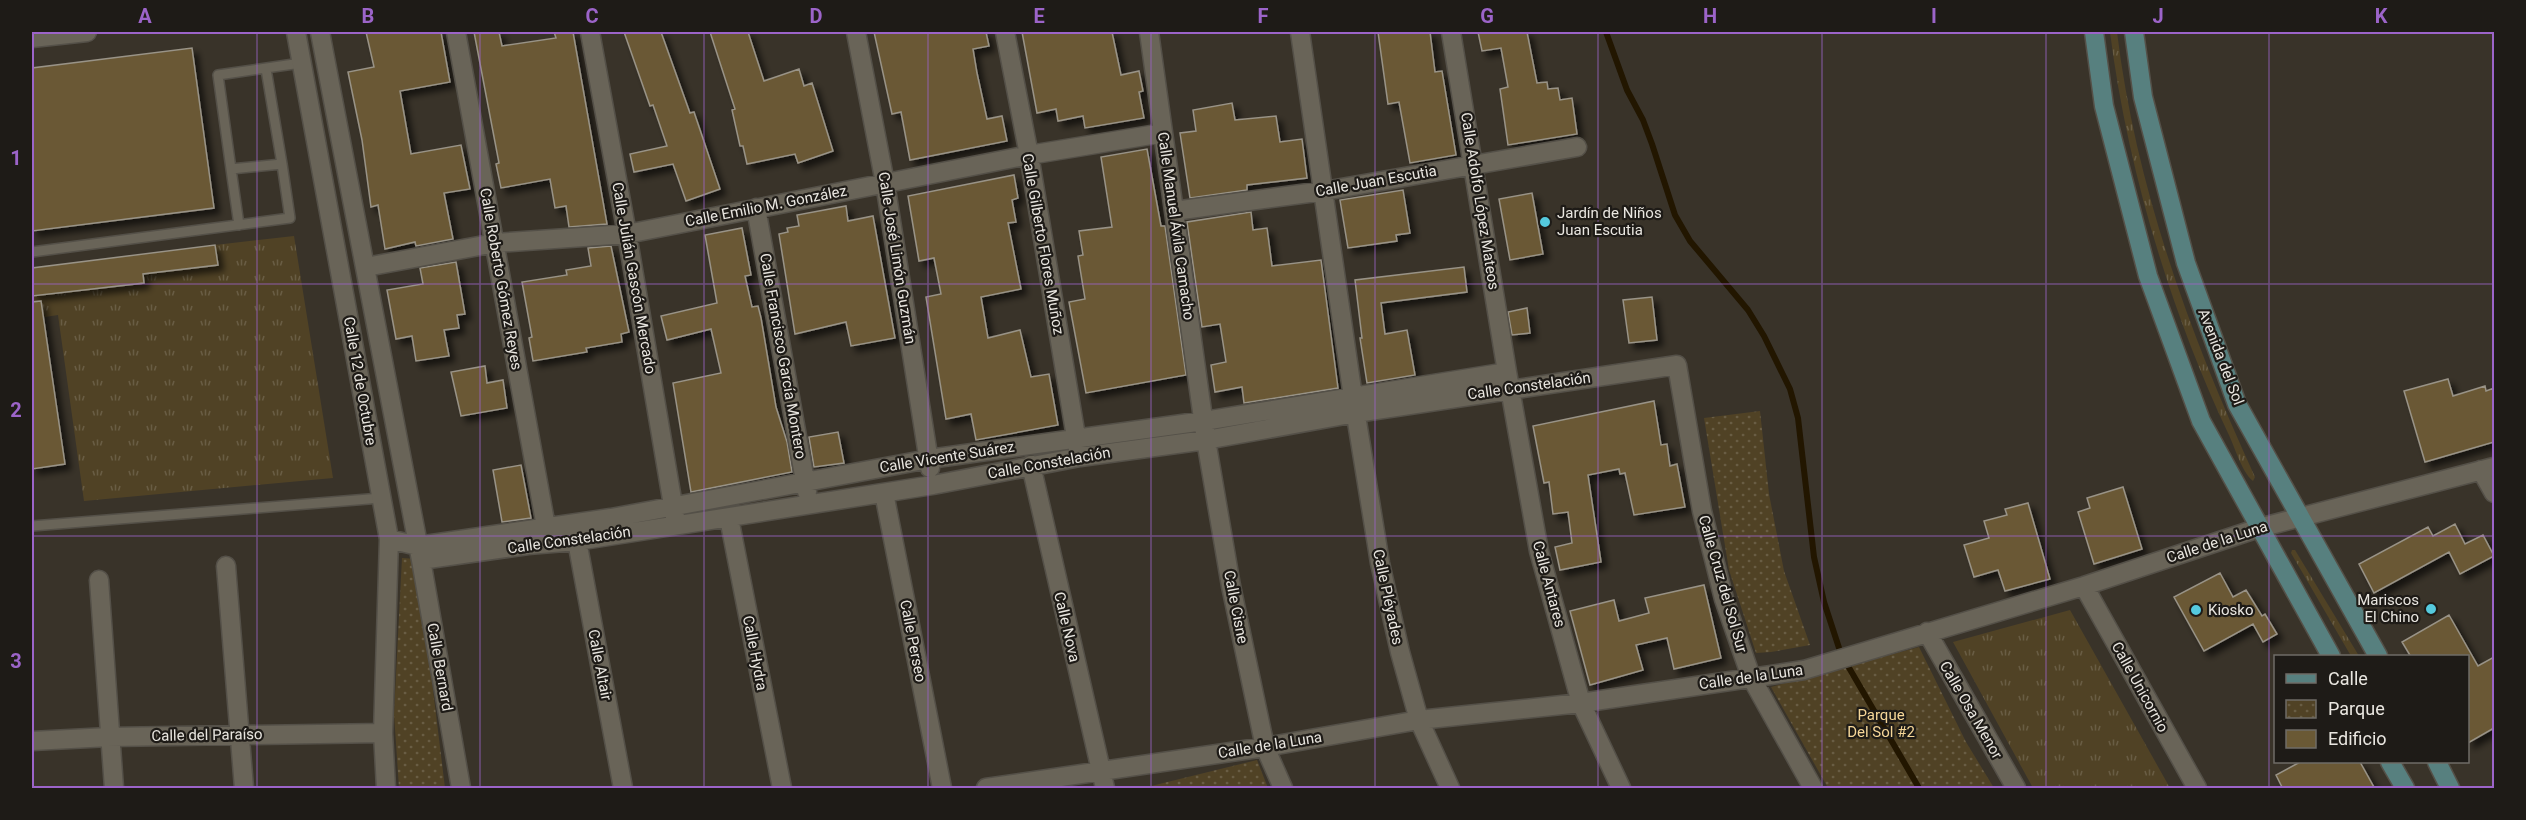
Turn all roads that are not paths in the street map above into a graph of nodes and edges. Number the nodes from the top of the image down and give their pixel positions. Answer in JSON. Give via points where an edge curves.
{"nodes":[{"id":1,"x":87,"y":32,"type":"edge"},
{"id":2,"x":296,"y":32,"type":"edge"},
{"id":3,"x":320,"y":32,"type":"edge"},
{"id":4,"x":456,"y":32,"type":"edge"},
{"id":5,"x":590,"y":32,"type":"edge"},
{"id":6,"x":856,"y":32,"type":"edge"},
{"id":7,"x":1005,"y":32,"type":"edge"},
{"id":8,"x":1149,"y":32,"type":"edge"},
{"id":9,"x":1300,"y":32,"type":"edge"},
{"id":10,"x":1451,"y":32,"type":"edge"},
{"id":11,"x":2094,"y":32,"type":"edge"},
{"id":12,"x":2134,"y":32,"type":"edge"},
{"id":13,"x":32,"y":38,"type":"edge"},
{"id":14,"x":302,"y":63,"type":"junction"},
{"id":15,"x":266,"y":69,"type":"junction"},
{"id":16,"x":1163,"y":133,"type":"junction"},
{"id":17,"x":1577,"y":147,"type":"dead end"},
{"id":18,"x":1029,"y":155,"type":"junction"},
{"id":19,"x":282,"y":164,"type":"junction"},
{"id":20,"x":1475,"y":164,"type":"junction"},
{"id":21,"x":231,"y":169,"type":"junction"},
{"id":22,"x":885,"y":183,"type":"junction"},
{"id":23,"x":1324,"y":191,"type":"junction"},
{"id":24,"x":756,"y":208,"type":"junction"},
{"id":25,"x":1174,"y":211,"type":"junction"},
{"id":26,"x":239,"y":225,"type":"junction"},
{"id":27,"x":627,"y":234,"type":"junction"},
{"id":28,"x":495,"y":243,"type":"junction"},
{"id":29,"x":32,"y":252,"type":"edge"},
{"id":30,"x":366,"y":267,"type":"junction"},
{"id":31,"x":1677,"y":365,"type":"joint"},
{"id":32,"x":1508,"y":380,"type":"junction"},
{"id":33,"x":1354,"y":405,"type":"junction"},
{"id":34,"x":1204,"y":421,"type":"junction"},
{"id":35,"x":1076,"y":437,"type":"junction"},
{"id":36,"x":1206,"y":440,"type":"junction"},
{"id":37,"x":1080,"y":457,"type":"junction"},
{"id":38,"x":929,"y":459,"type":"junction"},
{"id":39,"x":1031,"y":465,"type":"junction"},
{"id":40,"x":2488,"y":468,"type":"edge"},
{"id":41,"x":806,"y":482,"type":"junction"},
{"id":42,"x":933,"y":485,"type":"junction"},
{"id":43,"x":884,"y":493,"type":"junction"},
{"id":44,"x":2494,"y":493,"type":"edge"},
{"id":45,"x":381,"y":498,"type":"junction"},
{"id":46,"x":809,"y":505,"type":"junction"},
{"id":47,"x":673,"y":506,"type":"junction"},
{"id":48,"x":2300,"y":517,"type":"junction"},
{"id":49,"x":729,"y":518,"type":"junction"},
{"id":50,"x":676,"y":525,"type":"junction"},
{"id":51,"x":32,"y":526,"type":"edge"},
{"id":52,"x":612,"y":526,"type":"junction"},
{"id":53,"x":546,"y":527,"type":"junction"},
{"id":54,"x":2259,"y":528,"type":"junction"},
{"id":55,"x":527,"y":538,"type":"junction"},
{"id":56,"x":389,"y":539,"type":"junction"},
{"id":57,"x":577,"y":542,"type":"junction"},
{"id":58,"x":420,"y":553,"type":"junction"},
{"id":59,"x":226,"y":566,"type":"dead end"},
{"id":60,"x":99,"y":580,"type":"dead end"},
{"id":61,"x":2084,"y":586,"type":"junction"},
{"id":62,"x":1927,"y":632,"type":"junction"},
{"id":63,"x":2330,"y":655,"type":"edge"},
{"id":64,"x":2377,"y":655,"type":"edge"},
{"id":65,"x":1751,"y":676,"type":"junction"},
{"id":66,"x":1581,"y":703,"type":"junction"},
{"id":67,"x":1419,"y":720,"type":"junction"},
{"id":68,"x":383,"y":733,"type":"junction"},
{"id":69,"x":240,"y":735,"type":"junction"},
{"id":70,"x":109,"y":736,"type":"junction"},
{"id":71,"x":32,"y":741,"type":"edge"},
{"id":72,"x":1265,"y":747,"type":"junction"},
{"id":73,"x":2391,"y":763,"type":"edge"},
{"id":74,"x":2437,"y":763,"type":"edge"},
{"id":75,"x":1099,"y":770,"type":"junction"},
{"id":76,"x":114,"y":789,"type":"edge"},
{"id":77,"x":244,"y":789,"type":"edge"},
{"id":78,"x":386,"y":789,"type":"edge"},
{"id":79,"x":460,"y":789,"type":"edge"},
{"id":80,"x":623,"y":789,"type":"edge"},
{"id":81,"x":782,"y":789,"type":"edge"},
{"id":82,"x":942,"y":789,"type":"edge"},
{"id":83,"x":986,"y":789,"type":"edge"},
{"id":84,"x":1105,"y":789,"type":"edge"},
{"id":85,"x":1283,"y":789,"type":"edge"},
{"id":86,"x":1450,"y":789,"type":"edge"},
{"id":87,"x":1621,"y":789,"type":"edge"},
{"id":88,"x":1813,"y":789,"type":"edge"},
{"id":89,"x":2016,"y":789,"type":"edge"},
{"id":90,"x":2197,"y":789,"type":"edge"},
{"id":91,"x":2405,"y":789,"type":"edge"},
{"id":92,"x":2450,"y":789,"type":"edge"}],
"edges":[{"from":1,"to":13,"type":"street"},
{"from":2,"to":14,"type":"street","name":"Calle 12 de Octubre"},
{"from":3,"to":30,"type":"street","name":"Calle 12 de Octubre"},
{"from":4,"to":28,"type":"street","name":"Calle Roberto Gómez Reyes"},
{"from":5,"to":27,"type":"street","name":"Calle Julián Gascón Mercado"},
{"from":6,"to":22,"type":"street","name":"Calle José Limón Guzmán"},
{"from":7,"to":18,"type":"street","name":"Calle Gilberto Flores Muñoz"},
{"from":8,"to":16,"type":"street","name":"Calle Manuel Ávila Camacho"},
{"from":9,"to":23,"type":"street","name":"Calle Pléyades"},
{"from":10,"to":20,"type":"street","name":"Calle Adolfo López Mateos"},
{"from":11,"to":54,"type":"street","via":[[2104,106],[2148,276],[2201,421]]},
{"from":12,"to":48,"type":"street","name":"Avenida del Sol","via":[[2143,97],[2186,264],[2238,404]]},
{"from":14,"to":15,"type":"lane"},
{"from":14,"to":45,"type":"street","name":"Calle 12 de Octubre"},
{"from":15,"to":19,"type":"lane"},
{"from":15,"to":21,"type":"lane","via":[[218,75]]},
{"from":16,"to":18,"type":"street","name":"Calle Emilio M. González"},
{"from":16,"to":25,"type":"street","name":"Calle Manuel Ávila Camacho"},
{"from":17,"to":20,"type":"street","name":"Calle Juan Escutia"},
{"from":18,"to":22,"type":"street","name":"Calle Emilio M. González"},
{"from":18,"to":35,"type":"street","name":"Calle Gilberto Flores Muñoz"},
{"from":19,"to":21,"type":"lane"},
{"from":19,"to":26,"type":"lane","via":[[290,218]]},
{"from":20,"to":23,"type":"street","name":"Calle Juan Escutia"},
{"from":20,"to":32,"type":"street","name":"Calle Adolfo López Mateos"},
{"from":21,"to":26,"type":"lane"},
{"from":22,"to":24,"type":"street","name":"Calle Emilio M. González"},
{"from":22,"to":38,"type":"street","name":"Calle José Limón Guzmán"},
{"from":23,"to":25,"type":"street","name":"Calle Juan Escutia"},
{"from":23,"to":33,"type":"street","name":"Calle Pléyades"},
{"from":24,"to":27,"type":"street","name":"Calle Emilio M. González"},
{"from":24,"to":41,"type":"street","name":"Calle Francisco García Montero"},
{"from":25,"to":34,"type":"street","name":"Calle Manuel Ávila Camacho"},
{"from":26,"to":29,"type":"lane"},
{"from":27,"to":28,"type":"street","name":"Calle Emilio M. González"},
{"from":27,"to":47,"type":"street","name":"Calle Julián Gascón Mercado"},
{"from":28,"to":30,"type":"street","name":"Calle Emilio M. González"},
{"from":28,"to":53,"type":"street","name":"Calle Roberto Gómez Reyes"},
{"from":30,"to":58,"type":"street","name":"Calle 12 de Octubre"},
{"from":31,"to":32,"type":"street","name":"Calle Constelación"},
{"from":31,"to":65,"type":"street","name":"Calle Cruz del Sol Sur","via":[[1702,511],[1724,599]]},
{"from":32,"to":33,"type":"street","name":"Calle Constelación"},
{"from":32,"to":66,"type":"street","name":"Calle Antares","via":[[1539,552]]},
{"from":33,"to":34,"type":"street","name":"Calle Vicente Suárez"},
{"from":33,"to":36,"type":"street","name":"Calle Constelación"},
{"from":33,"to":67,"type":"street","name":"Calle Pléyades","via":[[1380,563]]},
{"from":34,"to":35,"type":"street","name":"Calle Vicente Suárez"},
{"from":34,"to":36,"type":"street","name":"Calle Cisne"},
{"from":35,"to":37,"type":"street","name":"Calle Gilberto Flores Muñoz"},
{"from":35,"to":38,"type":"street","name":"Calle Vicente Suárez"},
{"from":36,"to":37,"type":"street","name":"Calle Constelación"},
{"from":36,"to":72,"type":"street","name":"Calle Cisne","via":[[1231,586]]},
{"from":37,"to":39,"type":"street","name":"Calle Constelación"},
{"from":38,"to":41,"type":"street","name":"Calle Vicente Suárez"},
{"from":38,"to":42,"type":"street","name":"Calle José Limón Guzmán"},
{"from":39,"to":42,"type":"street","name":"Calle Constelación"},
{"from":39,"to":75,"type":"street","name":"Calle Nova"},
{"from":40,"to":44,"type":"street"},
{"from":40,"to":48,"type":"street","name":"Calle de la Luna"},
{"from":41,"to":46,"type":"street","name":"Calle Francisco García Montero"},
{"from":41,"to":47,"type":"street","name":"Calle Vicente Suárez"},
{"from":42,"to":43,"type":"street","name":"Calle Constelación"},
{"from":43,"to":46,"type":"street","name":"Calle Constelación"},
{"from":43,"to":82,"type":"street","name":"Calle Perseo"},
{"from":45,"to":51,"type":"lane"},
{"from":45,"to":56,"type":"street","name":"Calle 12 de Octubre"},
{"from":46,"to":49,"type":"street","name":"Calle Constelación"},
{"from":47,"to":50,"type":"street","name":"Calle Julián Gascón Mercado"},
{"from":47,"to":52,"type":"street","name":"Calle Vicente Suárez"},
{"from":48,"to":54,"type":"street","name":"Calle de la Luna"},
{"from":48,"to":64,"type":"street","name":"Avenida del Sol"},
{"from":49,"to":50,"type":"street","name":"Calle Constelación"},
{"from":49,"to":81,"type":"street","name":"Calle Hydra"},
{"from":50,"to":52,"type":"street","name":"Calle Constelación"},
{"from":52,"to":53,"type":"street","name":"Calle Vicente Suárez"},
{"from":52,"to":57,"type":"street","name":"Calle Constelación"},
{"from":53,"to":55,"type":"street","name":"Calle Vicente Suárez"},
{"from":54,"to":61,"type":"street","name":"Calle de la Luna"},
{"from":54,"to":63,"type":"street"},
{"from":55,"to":57,"type":"street","name":"Calle Constelación"},
{"from":55,"to":58,"type":"street","name":"Calle Vicente Suárez"},
{"from":56,"to":58,"type":"street","name":"Calle Vicente Suárez"},
{"from":56,"to":68,"type":"street","name":"Calle 12 de Octubre"},
{"from":57,"to":80,"type":"street","name":"Calle Altair"},
{"from":58,"to":79,"type":"street","name":"Calle Bernard"},
{"from":59,"to":69,"type":"street"},
{"from":60,"to":70,"type":"street"},
{"from":61,"to":62,"type":"street","name":"Calle de la Luna"},
{"from":61,"to":90,"type":"street","name":"Calle Unicornio"},
{"from":62,"to":65,"type":"street","name":"Calle de la Luna","via":[[1804,670]]},
{"from":62,"to":89,"type":"street","name":"Calle Osa Menor"},
{"from":65,"to":66,"type":"street","name":"Calle de la Luna"},
{"from":65,"to":88,"type":"street","name":"Calle Cruz del Sol Sur"},
{"from":66,"to":67,"type":"street","name":"Calle de la Luna"},
{"from":66,"to":87,"type":"street","name":"Calle Antares"},
{"from":67,"to":72,"type":"street","name":"Calle de la Luna"},
{"from":67,"to":86,"type":"street","name":"Calle Pléyades"},
{"from":68,"to":69,"type":"street","name":"Calle del Paraíso"},
{"from":68,"to":78,"type":"street","name":"Calle 12 de Octubre"},
{"from":69,"to":70,"type":"street","name":"Calle del Paraíso"},
{"from":69,"to":77,"type":"street"},
{"from":70,"to":71,"type":"street","name":"Calle del Paraíso"},
{"from":70,"to":76,"type":"street"},
{"from":72,"to":75,"type":"street","name":"Calle de la Luna"},
{"from":72,"to":85,"type":"street","name":"Calle Cisne"},
{"from":73,"to":91,"type":"street"},
{"from":74,"to":92,"type":"street"},
{"from":75,"to":83,"type":"street","name":"Calle de la Luna"},
{"from":75,"to":84,"type":"street","name":"Calle Nova"}]}
